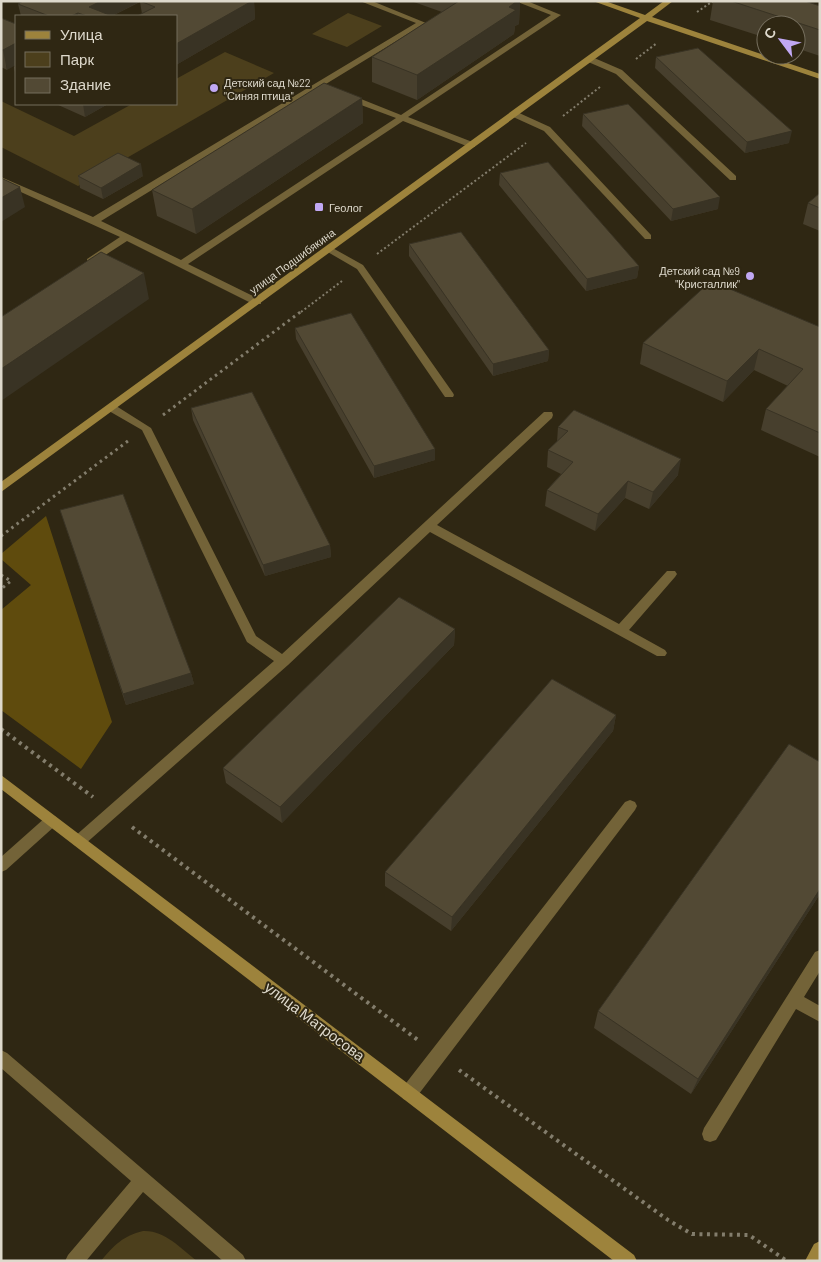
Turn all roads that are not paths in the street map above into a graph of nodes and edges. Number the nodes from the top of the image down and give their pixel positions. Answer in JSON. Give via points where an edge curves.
{"nodes":[{"id":1,"x":364,"y":1,"type":"edge"},
{"id":2,"x":519,"y":1,"type":"edge"},
{"id":3,"x":597,"y":1,"type":"edge"},
{"id":4,"x":669,"y":1,"type":"edge"},
{"id":5,"x":646,"y":18,"type":"junction"},
{"id":6,"x":589,"y":59,"type":"junction"},
{"id":7,"x":820,"y":77,"type":"edge"},
{"id":8,"x":327,"y":89,"type":"junction"},
{"id":9,"x":514,"y":114,"type":"junction"},
{"id":10,"x":404,"y":118,"type":"junction"},
{"id":11,"x":472,"y":145,"type":"junction"},
{"id":12,"x":733,"y":178,"type":"dead end"},
{"id":13,"x":1,"y":180,"type":"edge"},
{"id":14,"x":94,"y":221,"type":"junction"},
{"id":15,"x":648,"y":237,"type":"dead end"},
{"id":16,"x":126,"y":238,"type":"junction"},
{"id":17,"x":329,"y":249,"type":"junction"},
{"id":18,"x":182,"y":264,"type":"junction"},
{"id":19,"x":84,"y":265,"type":"edge"},
{"id":20,"x":258,"y":302,"type":"junction"},
{"id":21,"x":449,"y":396,"type":"dead end"},
{"id":22,"x":113,"y":408,"type":"junction"},
{"id":23,"x":548,"y":416,"type":"dead end"},
{"id":24,"x":1,"y":488,"type":"edge"},
{"id":25,"x":429,"y":526,"type":"junction"},
{"id":26,"x":671,"y":574,"type":"dead end"},
{"id":27,"x":621,"y":631,"type":"junction"},
{"id":28,"x":662,"y":653,"type":"dead end"},
{"id":29,"x":283,"y":661,"type":"junction"},
{"id":30,"x":1,"y":781,"type":"edge"},
{"id":31,"x":630,"y":806,"type":"dead end"},
{"id":32,"x":51,"y":821,"type":"junction"},
{"id":33,"x":79,"y":841,"type":"junction"},
{"id":34,"x":1,"y":866,"type":"edge"},
{"id":35,"x":820,"y":957,"type":"edge"},
{"id":36,"x":794,"y":998,"type":"junction"},
{"id":37,"x":820,"y":1015,"type":"edge"},
{"id":38,"x":1,"y":1058,"type":"edge"},
{"id":39,"x":409,"y":1093,"type":"junction"},
{"id":40,"x":710,"y":1134,"type":"dead end"},
{"id":41,"x":143,"y":1179,"type":"junction"},
{"id":42,"x":820,"y":1250,"type":"edge"},
{"id":43,"x":74,"y":1261,"type":"edge"},
{"id":44,"x":237,"y":1261,"type":"edge"},
{"id":45,"x":628,"y":1261,"type":"edge"},
{"id":46,"x":814,"y":1261,"type":"edge"}],
"edges":[{"from":1,"to":8,"type":"lane","via":[[422,23]]},
{"from":2,"to":10,"type":"lane","via":[[557,15]]},
{"from":3,"to":5,"type":"main road"},
{"from":4,"to":5,"type":"main road","name":"улица Подшибякина"},
{"from":5,"to":6,"type":"main road","name":"улица Подшибякина"},
{"from":5,"to":7,"type":"main road"},
{"from":6,"to":9,"type":"main road","name":"улица Подшибякина"},
{"from":6,"to":12,"type":"lane","via":[[619,72]]},
{"from":8,"to":10,"type":"lane"},
{"from":8,"to":14,"type":"lane"},
{"from":9,"to":11,"type":"main road","name":"улица Подшибякина"},
{"from":9,"to":15,"type":"lane","via":[[547,129]]},
{"from":10,"to":11,"type":"lane"},
{"from":10,"to":18,"type":"lane"},
{"from":11,"to":17,"type":"main road","name":"улица Подшибякина"},
{"from":13,"to":14,"type":"lane"},
{"from":14,"to":16,"type":"lane"},
{"from":16,"to":18,"type":"lane"},
{"from":16,"to":19,"type":"lane"},
{"from":17,"to":20,"type":"main road","name":"улица Подшибякина"},
{"from":17,"to":21,"type":"lane","via":[[360,267]]},
{"from":18,"to":20,"type":"lane"},
{"from":20,"to":22,"type":"main road","name":"улица Подшибякина"},
{"from":22,"to":24,"type":"main road","name":"улица Подшибякина"},
{"from":22,"to":29,"type":"lane","via":[[146,428],[251,639]]},
{"from":23,"to":25,"type":"lane"},
{"from":25,"to":27,"type":"lane"},
{"from":25,"to":29,"type":"lane"},
{"from":26,"to":27,"type":"lane"},
{"from":27,"to":28,"type":"lane"},
{"from":29,"to":33,"type":"lane"},
{"from":30,"to":32,"type":"main road","name":"улица Матросова"},
{"from":31,"to":39,"type":"lane"},
{"from":32,"to":33,"type":"main road","name":"улица Матросова"},
{"from":32,"to":34,"type":"lane"},
{"from":33,"to":39,"type":"main road","name":"улица Матросова"},
{"from":35,"to":36,"type":"lane"},
{"from":36,"to":37,"type":"lane"},
{"from":36,"to":40,"type":"lane"},
{"from":38,"to":41,"type":"lane"},
{"from":39,"to":45,"type":"main road","name":"улица Матросова"},
{"from":41,"to":43,"type":"lane"},
{"from":41,"to":44,"type":"lane"},
{"from":42,"to":46,"type":"main road"}]}
